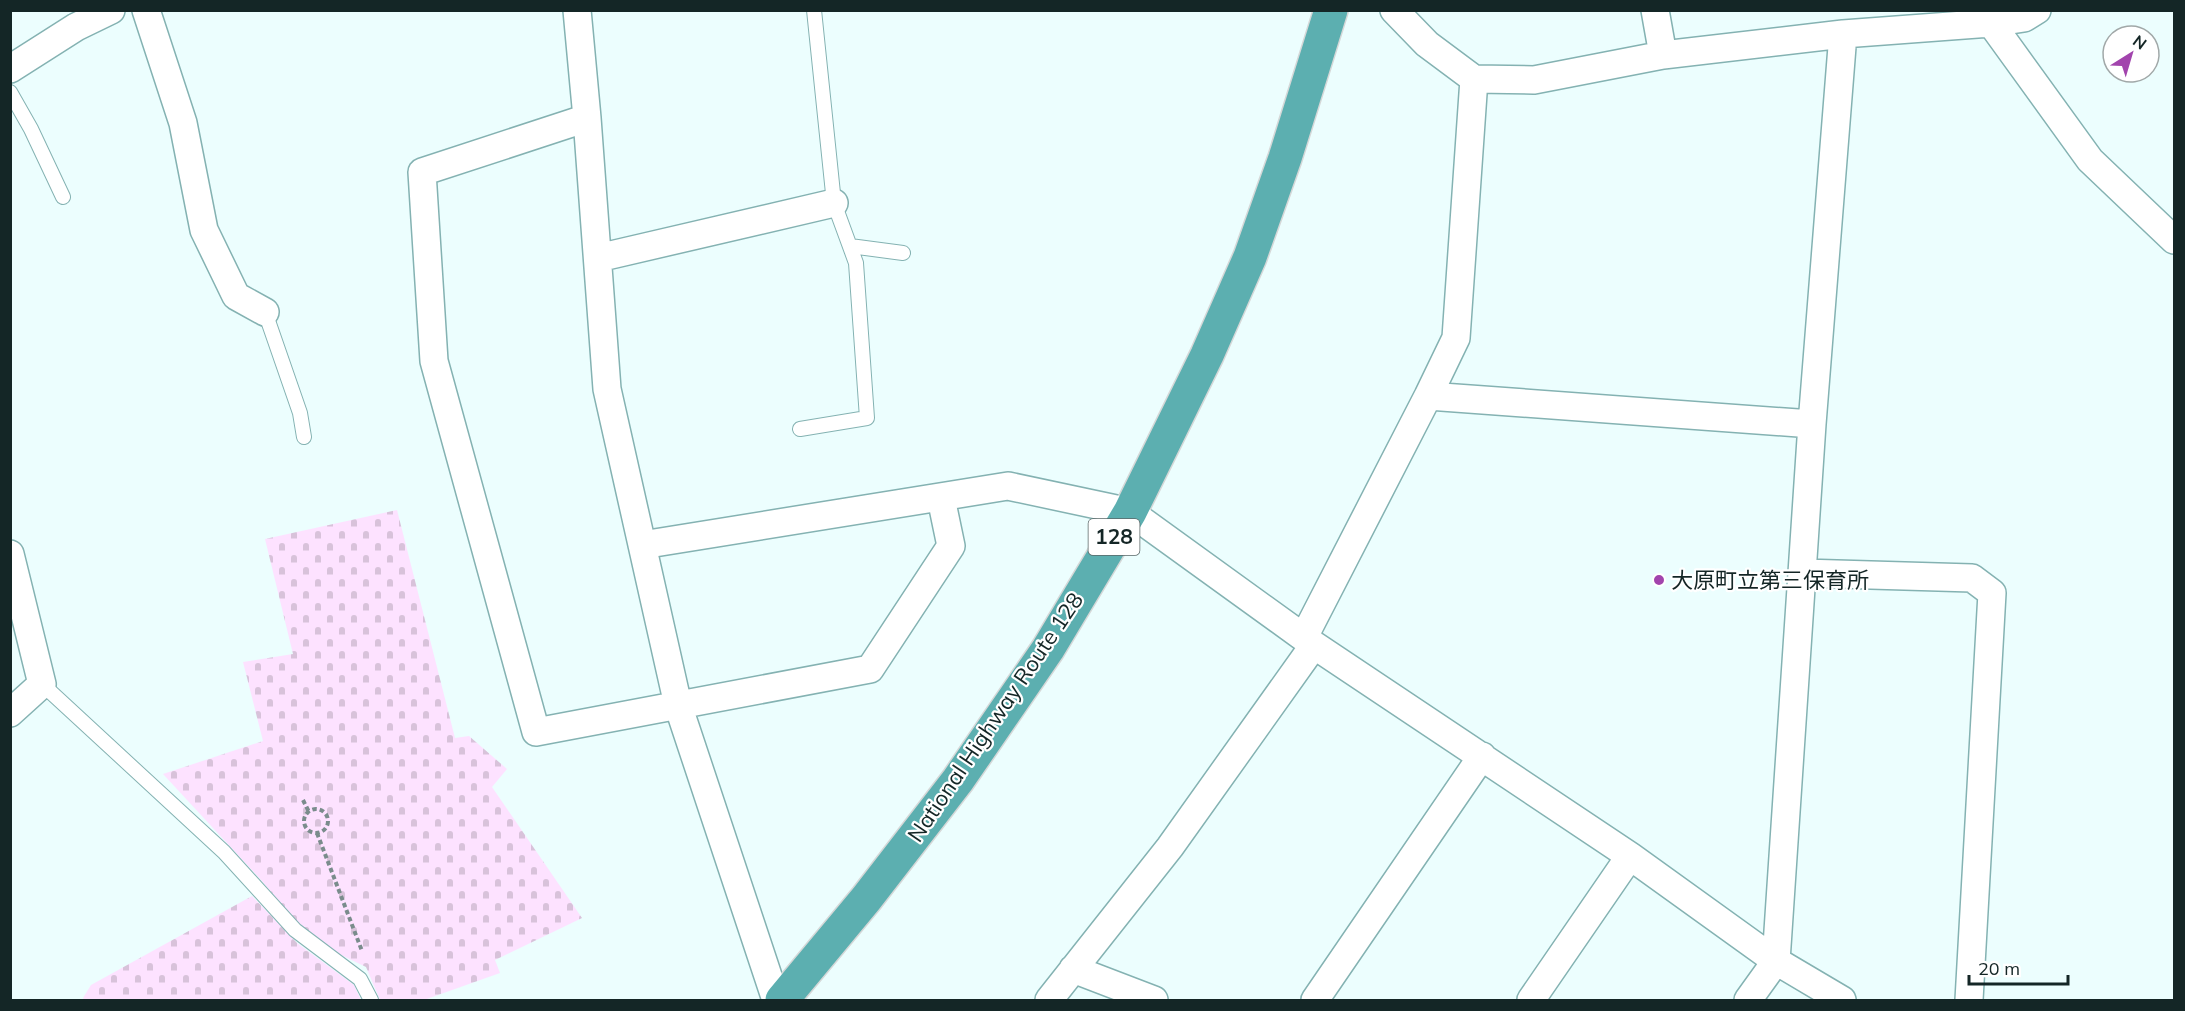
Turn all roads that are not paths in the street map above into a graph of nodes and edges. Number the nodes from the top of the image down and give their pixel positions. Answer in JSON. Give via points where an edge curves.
{"nodes":[{"id":1,"x":111,"y":10,"type":"edge"},
{"id":2,"x":146,"y":10,"type":"edge"},
{"id":3,"x":577,"y":10,"type":"edge"},
{"id":4,"x":814,"y":10,"type":"edge"},
{"id":5,"x":1331,"y":10,"type":"edge"},
{"id":6,"x":1394,"y":10,"type":"edge"},
{"id":7,"x":1655,"y":10,"type":"edge"},
{"id":8,"x":2037,"y":10,"type":"edge"},
{"id":9,"x":1991,"y":23,"type":"junction"},
{"id":10,"x":1843,"y":34,"type":"junction"},
{"id":11,"x":1663,"y":55,"type":"junction"},
{"id":12,"x":10,"y":69,"type":"edge"},
{"id":13,"x":1474,"y":80,"type":"junction"},
{"id":14,"x":10,"y":93,"type":"edge"},
{"id":15,"x":587,"y":118,"type":"junction"},
{"id":16,"x":63,"y":197,"type":"dead end"},
{"id":17,"x":834,"y":203,"type":"junction"},
{"id":18,"x":2175,"y":240,"type":"edge"},
{"id":19,"x":850,"y":246,"type":"junction"},
{"id":20,"x":903,"y":253,"type":"dead end"},
{"id":21,"x":598,"y":258,"type":"junction"},
{"id":22,"x":265,"y":312,"type":"joint"},
{"id":23,"x":1428,"y":396,"type":"junction"},
{"id":24,"x":1812,"y":424,"type":"junction"},
{"id":25,"x":800,"y":429,"type":"dead end"},
{"id":26,"x":304,"y":437,"type":"dead end"},
{"id":27,"x":941,"y":498,"type":"junction"},
{"id":28,"x":1130,"y":512,"type":"junction"},
{"id":29,"x":642,"y":545,"type":"junction"},
{"id":30,"x":10,"y":554,"type":"edge"},
{"id":31,"x":1803,"y":573,"type":"junction"},
{"id":32,"x":1309,"y":641,"type":"junction"},
{"id":33,"x":42,"y":684,"type":"junction"},
{"id":34,"x":678,"y":705,"type":"junction"},
{"id":35,"x":10,"y":713,"type":"edge"},
{"id":36,"x":1482,"y":756,"type":"junction"},
{"id":37,"x":1630,"y":856,"type":"junction"},
{"id":38,"x":1776,"y":961,"type":"junction"},
{"id":39,"x":1073,"y":969,"type":"junction"},
{"id":40,"x":371,"y":1000,"type":"edge"},
{"id":41,"x":776,"y":1000,"type":"edge"},
{"id":42,"x":782,"y":1000,"type":"edge"},
{"id":43,"x":1049,"y":1000,"type":"edge"},
{"id":44,"x":1154,"y":1000,"type":"edge"},
{"id":45,"x":1315,"y":1000,"type":"edge"},
{"id":46,"x":1531,"y":1000,"type":"edge"},
{"id":47,"x":1748,"y":1000,"type":"edge"},
{"id":48,"x":1842,"y":1000,"type":"edge"},
{"id":49,"x":1969,"y":1000,"type":"edge"}],
"edges":[{"from":1,"to":12,"type":"street"},
{"from":2,"to":22,"type":"street","via":[[183,123],[204,230],[236,296]]},
{"from":3,"to":15,"type":"street"},
{"from":4,"to":17,"type":"lane"},
{"from":5,"to":28,"type":"highway","name":"National Highway Route 128","number":"128","via":[[1250,257]]},
{"from":6,"to":13,"type":"street","via":[[1427,44]]},
{"from":7,"to":11,"type":"street"},
{"from":8,"to":9,"type":"street","via":[[2024,18]]},
{"from":9,"to":10,"type":"street"},
{"from":9,"to":18,"type":"street","via":[[2091,160]]},
{"from":10,"to":11,"type":"street"},
{"from":10,"to":24,"type":"street"},
{"from":11,"to":13,"type":"street","via":[[1534,80]]},
{"from":13,"to":23,"type":"street","via":[[1456,338]]},
{"from":14,"to":16,"type":"lane","via":[[32,129]]},
{"from":15,"to":21,"type":"street"},
{"from":15,"to":34,"type":"street","via":[[422,172],[434,361],[536,732]]},
{"from":17,"to":19,"type":"lane"},
{"from":17,"to":21,"type":"street"},
{"from":19,"to":20,"type":"lane"},
{"from":19,"to":25,"type":"lane","via":[[856,263],[867,418]]},
{"from":21,"to":29,"type":"street","via":[[607,389]]},
{"from":22,"to":26,"type":"lane","via":[[300,412]]},
{"from":23,"to":24,"type":"street"},
{"from":23,"to":32,"type":"street"},
{"from":24,"to":31,"type":"street"},
{"from":27,"to":28,"type":"street","via":[[1008,486]]},
{"from":27,"to":29,"type":"street"},
{"from":27,"to":34,"type":"street","via":[[951,546],[870,669]]},
{"from":28,"to":32,"type":"street"},
{"from":28,"to":42,"type":"highway","name":"National Highway Route 128","number":"128","via":[[1048,649],[958,780]]},
{"from":29,"to":34,"type":"street"},
{"from":30,"to":33,"type":"street"},
{"from":31,"to":38,"type":"street"},
{"from":31,"to":49,"type":"street","via":[[1972,578],[1992,593]]},
{"from":32,"to":36,"type":"street"},
{"from":32,"to":39,"type":"street","via":[[1170,847]]},
{"from":33,"to":35,"type":"street"},
{"from":33,"to":40,"type":"lane","via":[[224,852],[295,930],[360,979]]},
{"from":34,"to":41,"type":"street"},
{"from":36,"to":37,"type":"street"},
{"from":36,"to":45,"type":"street"},
{"from":37,"to":38,"type":"street"},
{"from":37,"to":46,"type":"street"},
{"from":38,"to":47,"type":"street"},
{"from":38,"to":48,"type":"street"},
{"from":39,"to":43,"type":"street"},
{"from":39,"to":44,"type":"street"}]}
